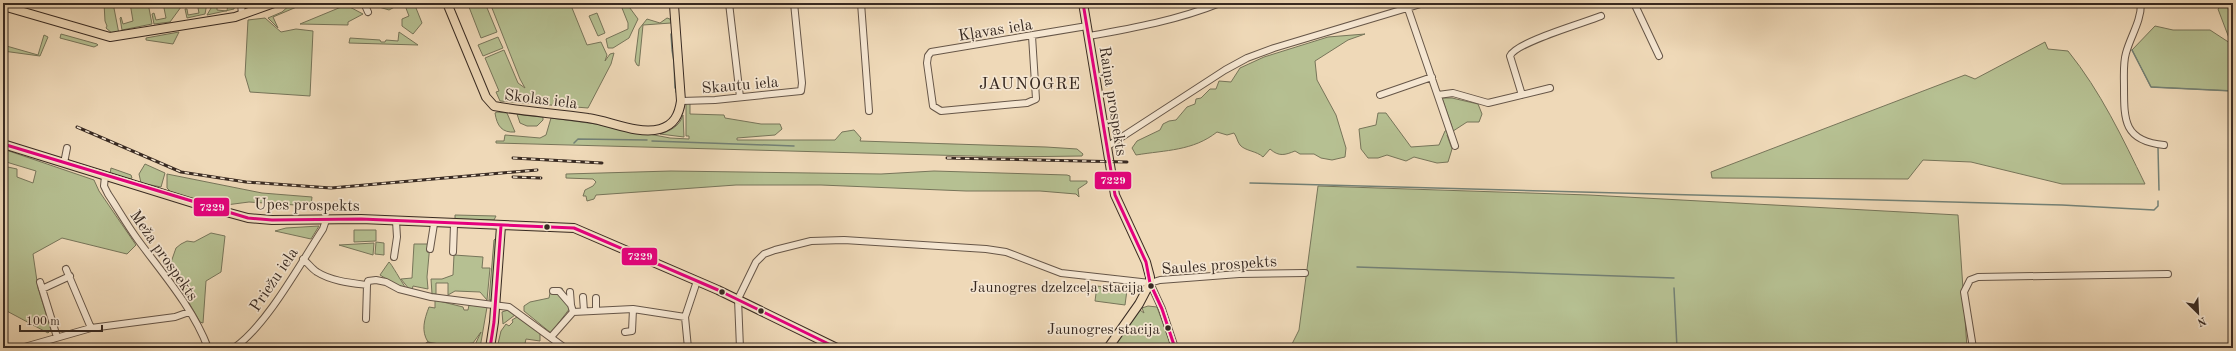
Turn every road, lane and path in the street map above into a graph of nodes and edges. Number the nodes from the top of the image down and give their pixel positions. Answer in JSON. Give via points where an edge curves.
{"nodes":[{"id":1,"x":242,"y":3,"type":"edge"},
{"id":2,"x":274,"y":3,"type":"edge"},
{"id":3,"x":364,"y":3,"type":"edge"},
{"id":4,"x":447,"y":3,"type":"edge"},
{"id":5,"x":730,"y":3,"type":"edge"},
{"id":6,"x":794,"y":3,"type":"edge"},
{"id":7,"x":861,"y":3,"type":"edge"},
{"id":8,"x":1083,"y":3,"type":"edge"},
{"id":9,"x":1220,"y":3,"type":"edge"},
{"id":10,"x":1424,"y":3,"type":"edge"},
{"id":11,"x":1634,"y":3,"type":"edge"},
{"id":12,"x":2141,"y":3,"type":"edge"},
{"id":13,"x":675,"y":4,"type":"edge"},
{"id":14,"x":3,"y":6,"type":"edge"},
{"id":15,"x":1407,"y":6,"type":"edge"},
{"id":16,"x":368,"y":12,"type":"dead end"},
{"id":17,"x":242,"y":15,"type":"junction"},
{"id":18,"x":1601,"y":16,"type":"dead end"},
{"id":19,"x":1087,"y":26,"type":"junction"},
{"id":20,"x":1032,"y":36,"type":"junction"},
{"id":21,"x":1089,"y":36,"type":"junction"},
{"id":22,"x":1659,"y":56,"type":"dead end"},
{"id":23,"x":1432,"y":77,"type":"junction"},
{"id":24,"x":1550,"y":88,"type":"dead end"},
{"id":25,"x":1380,"y":95,"type":"dead end"},
{"id":26,"x":1438,"y":95,"type":"junction"},
{"id":27,"x":1522,"y":95,"type":"junction"},
{"id":28,"x":740,"y":97,"type":"junction"},
{"id":29,"x":681,"y":101,"type":"junction"},
{"id":30,"x":869,"y":111,"type":"dead end"},
{"id":31,"x":3,"y":144,"type":"edge"},
{"id":32,"x":2164,"y":145,"type":"dead end"},
{"id":33,"x":1108,"y":146,"type":"junction"},
{"id":34,"x":1455,"y":146,"type":"dead end"},
{"id":35,"x":67,"y":148,"type":"dead end"},
{"id":36,"x":64,"y":163,"type":"junction"},
{"id":37,"x":105,"y":176,"type":"junction"},
{"id":38,"x":326,"y":220,"type":"junction"},
{"id":39,"x":396,"y":221,"type":"junction"},
{"id":40,"x":434,"y":224,"type":"junction"},
{"id":41,"x":454,"y":225,"type":"junction"},
{"id":42,"x":501,"y":226,"type":"junction"},
{"id":43,"x":430,"y":249,"type":"dead end"},
{"id":44,"x":453,"y":252,"type":"dead end"},
{"id":45,"x":394,"y":257,"type":"dead end"},
{"id":46,"x":303,"y":259,"type":"junction"},
{"id":47,"x":66,"y":269,"type":"dead end"},
{"id":48,"x":1305,"y":273,"type":"dead end"},
{"id":49,"x":2168,"y":274,"type":"dead end"},
{"id":50,"x":70,"y":276,"type":"junction"},
{"id":51,"x":697,"y":281,"type":"junction"},
{"id":52,"x":40,"y":282,"type":"dead end"},
{"id":53,"x":1150,"y":283,"type":"junction"},
{"id":54,"x":367,"y":285,"type":"junction"},
{"id":55,"x":42,"y":289,"type":"junction"},
{"id":56,"x":553,"y":291,"type":"dead end"},
{"id":57,"x":570,"y":292,"type":"dead end"},
{"id":58,"x":583,"y":297,"type":"dead end"},
{"id":59,"x":596,"y":298,"type":"dead end"},
{"id":60,"x":738,"y":299,"type":"junction"},
{"id":61,"x":496,"y":305,"type":"junction"},
{"id":62,"x":572,"y":308,"type":"junction"},
{"id":63,"x":633,"y":309,"type":"junction"},
{"id":64,"x":596,"y":310,"type":"junction"},
{"id":65,"x":584,"y":311,"type":"junction"},
{"id":66,"x":189,"y":312,"type":"junction"},
{"id":67,"x":685,"y":317,"type":"junction"},
{"id":68,"x":366,"y":319,"type":"dead end"},
{"id":69,"x":91,"y":328,"type":"junction"},
{"id":70,"x":624,"y":332,"type":"dead end"},
{"id":71,"x":57,"y":337,"type":"junction"},
{"id":72,"x":551,"y":337,"type":"junction"},
{"id":73,"x":21,"y":348,"type":"edge"},
{"id":74,"x":208,"y":348,"type":"edge"},
{"id":75,"x":234,"y":348,"type":"edge"},
{"id":76,"x":490,"y":348,"type":"edge"},
{"id":77,"x":565,"y":348,"type":"edge"},
{"id":78,"x":688,"y":348,"type":"edge"},
{"id":79,"x":740,"y":348,"type":"edge"},
{"id":80,"x":837,"y":348,"type":"edge"},
{"id":81,"x":1108,"y":348,"type":"edge"},
{"id":82,"x":1175,"y":348,"type":"edge"},
{"id":83,"x":1973,"y":348,"type":"edge"}],
"edges":[{"from":1,"to":17,"type":"street"},
{"from":2,"to":17,"type":"main road"},
{"from":3,"to":16,"type":"street"},
{"from":4,"to":29,"type":"main road","name":"Skolas iela","via":[[486,98],[494,106],[655,130],[672,123],[678,114]]},
{"from":5,"to":28,"type":"street"},
{"from":6,"to":28,"type":"street","name":"Skautu iela","via":[[801,91]]},
{"from":7,"to":30,"type":"street"},
{"from":8,"to":19,"type":"main road","name":"Raiņa prospekts"},
{"from":9,"to":21,"type":"street","via":[[1148,26]]},
{"from":10,"to":15,"type":"street"},
{"from":11,"to":22,"type":"street"},
{"from":12,"to":32,"type":"street","via":[[2139,21],[2124,60],[2125,118],[2131,133],[2141,140]]},
{"from":13,"to":29,"type":"main road"},
{"from":14,"to":17,"type":"main road","via":[[110,37]]},
{"from":15,"to":23,"type":"street"},
{"from":15,"to":33,"type":"street","via":[[1247,58]]},
{"from":18,"to":27,"type":"street","via":[[1512,51],[1510,56]]},
{"from":19,"to":20,"type":"street","name":"Kļavas iela"},
{"from":19,"to":21,"type":"main road","name":"Raiņa prospekts"},
{"from":20,"to":20,"type":"street","name":"Kļavas iela","via":[[931,52],[927,63],[933,106],[941,111],[1036,99]]},
{"from":21,"to":33,"type":"main road","name":"Raiņa prospekts"},
{"from":23,"to":25,"type":"street"},
{"from":23,"to":26,"type":"street"},
{"from":24,"to":27,"type":"street"},
{"from":26,"to":27,"type":"street","via":[[1453,93],[1488,103]]},
{"from":26,"to":34,"type":"street"},
{"from":28,"to":29,"type":"street","name":"Skautu iela"},
{"from":31,"to":36,"type":"main road","name":"Upes prospekts"},
{"from":33,"to":53,"type":"main road","name":"Raiņa prospekts","via":[[1112,183],[1118,204],[1146,262]]},
{"from":35,"to":36,"type":"street"},
{"from":36,"to":37,"type":"main road","name":"Upes prospekts"},
{"from":37,"to":38,"type":"main road","name":"Upes prospekts","via":[[248,218]]},
{"from":37,"to":66,"type":"street","name":"Meža prospekts","via":[[104,186],[108,194]]},
{"from":38,"to":39,"type":"main road","name":"Upes prospekts"},
{"from":38,"to":46,"type":"street","name":"Priežu iela"},
{"from":39,"to":40,"type":"main road","name":"Upes prospekts"},
{"from":39,"to":45,"type":"street"},
{"from":40,"to":41,"type":"main road","name":"Upes prospekts"},
{"from":40,"to":43,"type":"street"},
{"from":41,"to":42,"type":"main road","name":"Upes prospekts"},
{"from":41,"to":44,"type":"street"},
{"from":42,"to":51,"type":"main road","name":"Upes prospekts","via":[[574,228]]},
{"from":42,"to":61,"type":"main road"},
{"from":46,"to":54,"type":"street","via":[[324,275]]},
{"from":46,"to":75,"type":"street","name":"Priežu iela","via":[[268,313]]},
{"from":47,"to":50,"type":"street"},
{"from":48,"to":53,"type":"street","name":"Saules prospekts","via":[[1238,274]]},
{"from":49,"to":83,"type":"street","via":[[1978,277],[1970,280],[1964,292]]},
{"from":50,"to":55,"type":"street"},
{"from":50,"to":69,"type":"street"},
{"from":51,"to":60,"type":"main road","name":"Upes prospekts"},
{"from":51,"to":67,"type":"street"},
{"from":52,"to":55,"type":"street"},
{"from":53,"to":60,"type":"street","name":"Saules prospekts","via":[[1061,273],[1006,252],[992,250],[821,239],[764,254],[756,262]]},
{"from":53,"to":81,"type":"main road","via":[[1139,304]]},
{"from":53,"to":82,"type":"street","via":[[1162,308]]},
{"from":54,"to":61,"type":"street","via":[[368,281],[376,280],[416,294]]},
{"from":54,"to":68,"type":"street"},
{"from":55,"to":71,"type":"street"},
{"from":56,"to":62,"type":"street","via":[[559,291]]},
{"from":57,"to":62,"type":"street"},
{"from":58,"to":65,"type":"street"},
{"from":59,"to":64,"type":"street"},
{"from":60,"to":79,"type":"street"},
{"from":60,"to":80,"type":"main road","name":"Upes prospekts"},
{"from":61,"to":72,"type":"street","via":[[514,309]]},
{"from":61,"to":76,"type":"main road"},
{"from":62,"to":65,"type":"street"},
{"from":62,"to":72,"type":"street"},
{"from":63,"to":64,"type":"street"},
{"from":63,"to":67,"type":"street"},
{"from":63,"to":70,"type":"street","via":[[632,331]]},
{"from":64,"to":65,"type":"street"},
{"from":66,"to":69,"type":"street","via":[[175,317]]},
{"from":66,"to":74,"type":"street","name":"Meža prospekts"},
{"from":67,"to":78,"type":"street"},
{"from":69,"to":71,"type":"street"},
{"from":71,"to":73,"type":"street"},
{"from":72,"to":77,"type":"street"}]}
